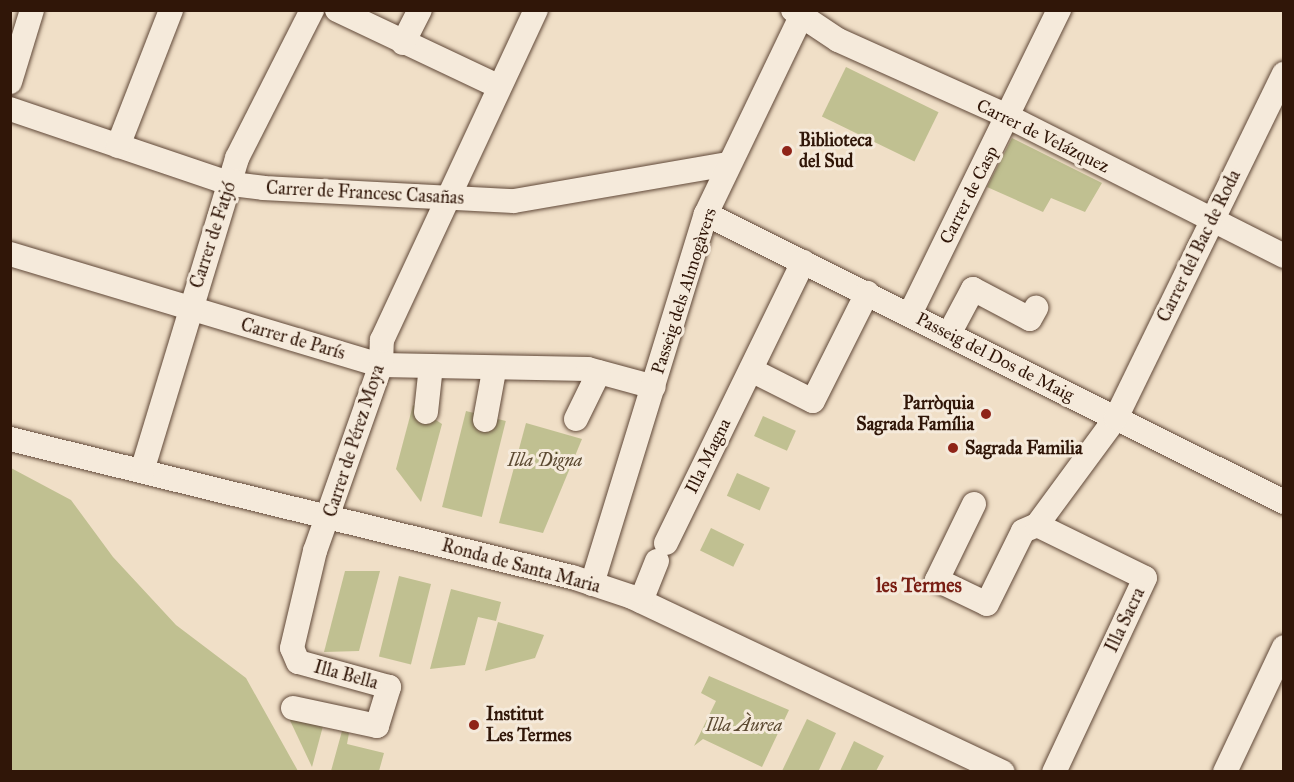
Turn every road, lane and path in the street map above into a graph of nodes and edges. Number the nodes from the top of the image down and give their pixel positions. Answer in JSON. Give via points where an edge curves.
{"nodes":[{"id":1,"x":32,"y":10,"type":"edge"},
{"id":2,"x":171,"y":10,"type":"edge"},
{"id":3,"x":312,"y":10,"type":"edge"},
{"id":4,"x":337,"y":10,"type":"edge"},
{"id":5,"x":420,"y":10,"type":"edge"},
{"id":6,"x":536,"y":10,"type":"edge"},
{"id":7,"x":1059,"y":10,"type":"edge"},
{"id":8,"x":800,"y":13,"type":"edge"},
{"id":9,"x":403,"y":43,"type":"junction"},
{"id":10,"x":1284,"y":74,"type":"edge"},
{"id":11,"x":10,"y":82,"type":"edge"},
{"id":12,"x":498,"y":86,"type":"junction"},
{"id":13,"x":10,"y":109,"type":"edge"},
{"id":14,"x":1009,"y":117,"type":"junction"},
{"id":15,"x":118,"y":146,"type":"junction"},
{"id":16,"x":729,"y":164,"type":"junction"},
{"id":17,"x":232,"y":184,"type":"junction"},
{"id":18,"x":446,"y":197,"type":"junction"},
{"id":19,"x":706,"y":214,"type":"junction"},
{"id":20,"x":1212,"y":220,"type":"junction"},
{"id":21,"x":10,"y":254,"type":"edge"},
{"id":22,"x":1284,"y":255,"type":"edge"},
{"id":23,"x":803,"y":262,"type":"junction"},
{"id":24,"x":867,"y":293,"type":"junction"},
{"id":25,"x":1036,"y":308,"type":"dead end"},
{"id":26,"x":189,"y":309,"type":"junction"},
{"id":27,"x":909,"y":314,"type":"junction"},
{"id":28,"x":949,"y":334,"type":"junction"},
{"id":29,"x":381,"y":365,"type":"junction"},
{"id":30,"x":430,"y":366,"type":"junction"},
{"id":31,"x":751,"y":370,"type":"junction"},
{"id":32,"x":494,"y":371,"type":"junction"},
{"id":33,"x":599,"y":372,"type":"junction"},
{"id":34,"x":654,"y":387,"type":"junction"},
{"id":35,"x":426,"y":411,"type":"dead end"},
{"id":36,"x":1116,"y":418,"type":"junction"},
{"id":37,"x":576,"y":419,"type":"dead end"},
{"id":38,"x":485,"y":420,"type":"dead end"},
{"id":39,"x":10,"y":439,"type":"edge"},
{"id":40,"x":142,"y":471,"type":"junction"},
{"id":41,"x":1284,"y":502,"type":"edge"},
{"id":42,"x":974,"y":504,"type":"dead end"},
{"id":43,"x":329,"y":517,"type":"junction"},
{"id":44,"x":1037,"y":525,"type":"junction"},
{"id":45,"x":592,"y":584,"type":"junction"},
{"id":46,"x":641,"y":601,"type":"junction"},
{"id":47,"x":1284,"y":647,"type":"edge"},
{"id":48,"x":292,"y":648,"type":"joint"},
{"id":49,"x":1277,"y":676,"type":"edge"},
{"id":50,"x":293,"y":708,"type":"dead end"},
{"id":51,"x":1003,"y":771,"type":"edge"},
{"id":52,"x":1054,"y":771,"type":"edge"},
{"id":53,"x":1225,"y":771,"type":"edge"}],
"edges":[{"from":1,"to":11,"type":"street"},
{"from":2,"to":15,"type":"street"},
{"from":3,"to":17,"type":"street","name":"Carrer de Fatjó","via":[[237,158]]},
{"from":4,"to":9,"type":"street"},
{"from":5,"to":9,"type":"street"},
{"from":6,"to":12,"type":"street","name":"Carrer de Pérez Moya"},
{"from":7,"to":14,"type":"street","name":"Carrer de Casp"},
{"from":8,"to":14,"type":"street","name":"Carrer de Velázquez","via":[[838,40]]},
{"from":8,"to":16,"type":"street","name":"Passeig dels Almogàvers"},
{"from":9,"to":12,"type":"street"},
{"from":10,"to":20,"type":"street","name":"Carrer del Bac de Roda"},
{"from":12,"to":18,"type":"street","name":"Carrer de Pérez Moya"},
{"from":13,"to":15,"type":"street","name":"Carrer de Francesc Casañas"},
{"from":14,"to":20,"type":"street","name":"Carrer de Velázquez"},
{"from":14,"to":27,"type":"street","name":"Carrer de Casp"},
{"from":15,"to":17,"type":"street","name":"Carrer de Francesc Casañas"},
{"from":16,"to":18,"type":"street","name":"Carrer de Francesc Casañas","via":[[514,201]]},
{"from":16,"to":19,"type":"street","name":"Passeig dels Almogàvers"},
{"from":17,"to":18,"type":"street","name":"Carrer de Francesc Casañas"},
{"from":17,"to":26,"type":"street","name":"Carrer de Fatjó"},
{"from":18,"to":29,"type":"street","name":"Carrer de Pérez Moya","via":[[382,340]]},
{"from":19,"to":23,"type":"street","name":"Passeig del Dos de Maig"},
{"from":19,"to":34,"type":"street","name":"Passeig dels Almogàvers"},
{"from":20,"to":22,"type":"street","name":"Carrer de Velázquez"},
{"from":20,"to":36,"type":"street","name":"Carrer del Bac de Roda"},
{"from":21,"to":26,"type":"street","name":"Carrer de París"},
{"from":23,"to":24,"type":"street","name":"Passeig del Dos de Maig"},
{"from":23,"to":31,"type":"street","name":"Illa Magna"},
{"from":24,"to":27,"type":"street","name":"Passeig del Dos de Maig"},
{"from":24,"to":31,"type":"street","via":[[813,401]]},
{"from":25,"to":28,"type":"street","via":[[1030,319],[973,289]]},
{"from":26,"to":29,"type":"street","name":"Carrer de París"},
{"from":26,"to":40,"type":"street","name":"Carrer de Fatjó"},
{"from":27,"to":28,"type":"street","name":"Passeig del Dos de Maig"},
{"from":28,"to":36,"type":"street","name":"Passeig del Dos de Maig"},
{"from":29,"to":30,"type":"street","name":"Carrer de París"},
{"from":29,"to":43,"type":"street","name":"Carrer de Pérez Moya"},
{"from":30,"to":32,"type":"street","name":"Carrer de París"},
{"from":30,"to":35,"type":"street"},
{"from":31,"to":46,"type":"street","name":"Illa Magna","via":[[661,552]]},
{"from":32,"to":33,"type":"street","name":"Carrer de París"},
{"from":32,"to":38,"type":"street"},
{"from":33,"to":34,"type":"street","name":"Carrer de París"},
{"from":33,"to":37,"type":"street"},
{"from":34,"to":45,"type":"street","name":"Passeig dels Almogàvers"},
{"from":36,"to":41,"type":"street","name":"Passeig del Dos de Maig"},
{"from":36,"to":44,"type":"street"},
{"from":39,"to":40,"type":"street","name":"Ronda de Santa Maria"},
{"from":40,"to":43,"type":"street","name":"Ronda de Santa Maria"},
{"from":42,"to":44,"type":"street","via":[[937,580],[987,604],[1023,531]]},
{"from":43,"to":45,"type":"street","name":"Ronda de Santa Maria"},
{"from":43,"to":48,"type":"street","name":"Carrer de Pérez Moya","via":[[315,551]]},
{"from":44,"to":52,"type":"street","name":"Illa Sacra","via":[[1145,578]]},
{"from":45,"to":46,"type":"street","name":"Ronda de Santa Maria"},
{"from":46,"to":51,"type":"street","name":"Ronda de Santa Maria"},
{"from":47,"to":49,"type":"street"},
{"from":48,"to":50,"type":"street","name":"Illa Bella","via":[[298,662],[389,687],[377,726]]},
{"from":49,"to":53,"type":"street"}]}
